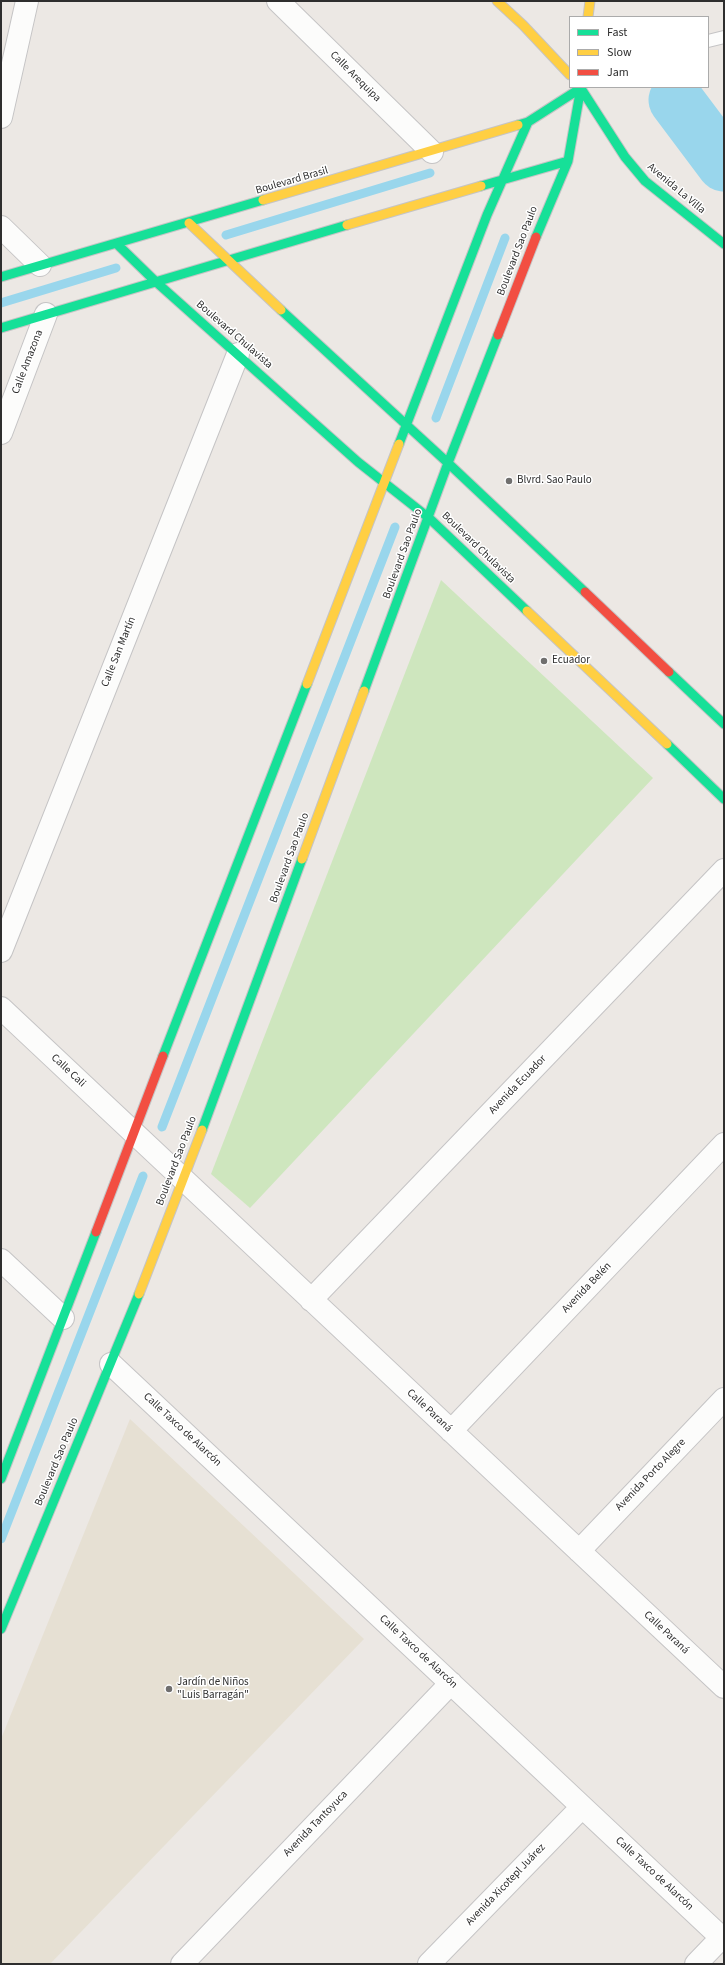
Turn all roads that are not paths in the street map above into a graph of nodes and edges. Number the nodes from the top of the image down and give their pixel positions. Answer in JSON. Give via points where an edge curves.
{"nodes":[{"id":1,"x":27,"y":1,"type":"edge"},
{"id":2,"x":278,"y":1,"type":"edge"},
{"id":3,"x":497,"y":1,"type":"edge"},
{"id":4,"x":590,"y":1,"type":"edge"},
{"id":5,"x":588,"y":16,"type":"edge"},
{"id":6,"x":724,"y":37,"type":"edge"},
{"id":7,"x":709,"y":41,"type":"edge"},
{"id":8,"x":569,"y":74,"type":"edge"},
{"id":9,"x":580,"y":88,"type":"edge"},
{"id":10,"x":582,"y":88,"type":"edge"},
{"id":11,"x":583,"y":88,"type":"edge"},
{"id":12,"x":1,"y":116,"type":"edge"},
{"id":13,"x":528,"y":122,"type":"junction"},
{"id":14,"x":432,"y":152,"type":"junction"},
{"id":15,"x":568,"y":162,"type":"junction"},
{"id":16,"x":503,"y":180,"type":"junction"},
{"id":17,"x":189,"y":223,"type":"junction"},
{"id":18,"x":1,"y":227,"type":"edge"},
{"id":19,"x":117,"y":244,"type":"junction"},
{"id":20,"x":724,"y":244,"type":"edge"},
{"id":21,"x":227,"y":260,"type":"junction"},
{"id":22,"x":40,"y":265,"type":"junction"},
{"id":23,"x":1,"y":277,"type":"edge"},
{"id":24,"x":155,"y":281,"type":"junction"},
{"id":25,"x":46,"y":314,"type":"junction"},
{"id":26,"x":1,"y":328,"type":"edge"},
{"id":27,"x":238,"y":354,"type":"junction"},
{"id":28,"x":406,"y":425,"type":"junction"},
{"id":29,"x":1,"y":433,"type":"edge"},
{"id":30,"x":448,"y":463,"type":"junction"},
{"id":31,"x":384,"y":485,"type":"junction"},
{"id":32,"x":429,"y":518,"type":"junction"},
{"id":33,"x":724,"y":724,"type":"edge"},
{"id":34,"x":724,"y":799,"type":"edge"},
{"id":35,"x":724,"y":870,"type":"edge"},
{"id":36,"x":1,"y":950,"type":"edge"},
{"id":37,"x":1,"y":1008,"type":"edge"},
{"id":38,"x":135,"y":1134,"type":"junction"},
{"id":39,"x":724,"y":1144,"type":"edge"},
{"id":40,"x":183,"y":1180,"type":"junction"},
{"id":41,"x":1,"y":1260,"type":"edge"},
{"id":42,"x":311,"y":1300,"type":"junction"},
{"id":43,"x":63,"y":1318,"type":"junction"},
{"id":44,"x":111,"y":1364,"type":"junction"},
{"id":45,"x":724,"y":1399,"type":"edge"},
{"id":46,"x":451,"y":1431,"type":"junction"},
{"id":47,"x":1,"y":1479,"type":"edge"},
{"id":48,"x":578,"y":1551,"type":"junction"},
{"id":49,"x":1,"y":1629,"type":"edge"},
{"id":50,"x":722,"y":1681,"type":"edge"},
{"id":51,"x":451,"y":1683,"type":"junction"},
{"id":52,"x":582,"y":1807,"type":"junction"},
{"id":53,"x":723,"y":1939,"type":"edge"},
{"id":54,"x":182,"y":1964,"type":"edge"},
{"id":55,"x":429,"y":1964,"type":"edge"},
{"id":56,"x":696,"y":1964,"type":"edge"}],
"edges":[{"from":1,"to":12,"type":"street"},
{"from":2,"to":14,"type":"street","name":"Calle Arequipa"},
{"from":3,"to":8,"type":"main road"},
{"from":4,"to":5,"type":"main road"},
{"from":6,"to":7,"type":"lane"},
{"from":9,"to":13,"type":"main road","name":"Boulevard Brasil"},
{"from":10,"to":15,"type":"main road","name":"Boulevard Sao Paulo"},
{"from":11,"to":20,"type":"main road","name":"Avenida La Villa","via":[[625,157],[645,181]]},
{"from":13,"to":14,"type":"main road","name":"Boulevard Brasil"},
{"from":13,"to":16,"type":"main road"},
{"from":14,"to":17,"type":"main road","name":"Boulevard Brasil"},
{"from":15,"to":16,"type":"main road"},
{"from":15,"to":30,"type":"main road","name":"Boulevard Sao Paulo","via":[[545,213]]},
{"from":16,"to":21,"type":"main road"},
{"from":16,"to":28,"type":"main road"},
{"from":17,"to":19,"type":"main road","name":"Boulevard Brasil"},
{"from":17,"to":21,"type":"main road"},
{"from":18,"to":22,"type":"street"},
{"from":19,"to":22,"type":"main road","name":"Boulevard Brasil"},
{"from":19,"to":24,"type":"main road","name":"Boulevard Chulavista"},
{"from":21,"to":24,"type":"main road"},
{"from":21,"to":28,"type":"main road"},
{"from":22,"to":23,"type":"main road","name":"Boulevard Brasil"},
{"from":24,"to":25,"type":"main road"},
{"from":24,"to":27,"type":"main road","name":"Boulevard Chulavista"},
{"from":25,"to":26,"type":"main road"},
{"from":25,"to":29,"type":"street","name":"Calle Amazona"},
{"from":27,"to":31,"type":"main road","name":"Boulevard Chulavista"},
{"from":27,"to":36,"type":"street","name":"Calle San Martín"},
{"from":28,"to":30,"type":"main road"},
{"from":28,"to":31,"type":"main road"},
{"from":30,"to":32,"type":"main road","name":"Boulevard Sao Paulo"},
{"from":30,"to":33,"type":"main road"},
{"from":31,"to":32,"type":"main road","name":"Boulevard Chulavista"},
{"from":31,"to":38,"type":"main road"},
{"from":32,"to":34,"type":"main road","name":"Boulevard Chulavista"},
{"from":32,"to":40,"type":"main road","name":"Boulevard Sao Paulo"},
{"from":35,"to":42,"type":"street","name":"Avenida Ecuador"},
{"from":37,"to":38,"type":"street","name":"Calle Cali"},
{"from":38,"to":40,"type":"street","name":"Calle Paraná"},
{"from":38,"to":43,"type":"main road"},
{"from":39,"to":46,"type":"street","name":"Avenida Belén"},
{"from":40,"to":42,"type":"street","name":"Calle Paraná"},
{"from":40,"to":44,"type":"main road","name":"Boulevard Sao Paulo"},
{"from":41,"to":43,"type":"street"},
{"from":42,"to":46,"type":"street","name":"Calle Paraná"},
{"from":43,"to":47,"type":"main road"},
{"from":44,"to":49,"type":"main road","name":"Boulevard Sao Paulo"},
{"from":44,"to":51,"type":"street","name":"Calle Taxco de Alarcón"},
{"from":45,"to":48,"type":"street","name":"Avenida Porto Alegre"},
{"from":46,"to":48,"type":"street","name":"Calle Paraná"},
{"from":48,"to":50,"type":"street","name":"Calle Paraná"},
{"from":51,"to":52,"type":"street","name":"Calle Taxco de Alarcón"},
{"from":51,"to":54,"type":"street","name":"Avenida Tantoyuca"},
{"from":52,"to":53,"type":"street","name":"Calle Taxco de Alarcón"},
{"from":52,"to":55,"type":"street","name":"Avenida Xicotepl Juárez"},
{"from":53,"to":56,"type":"street"}]}
